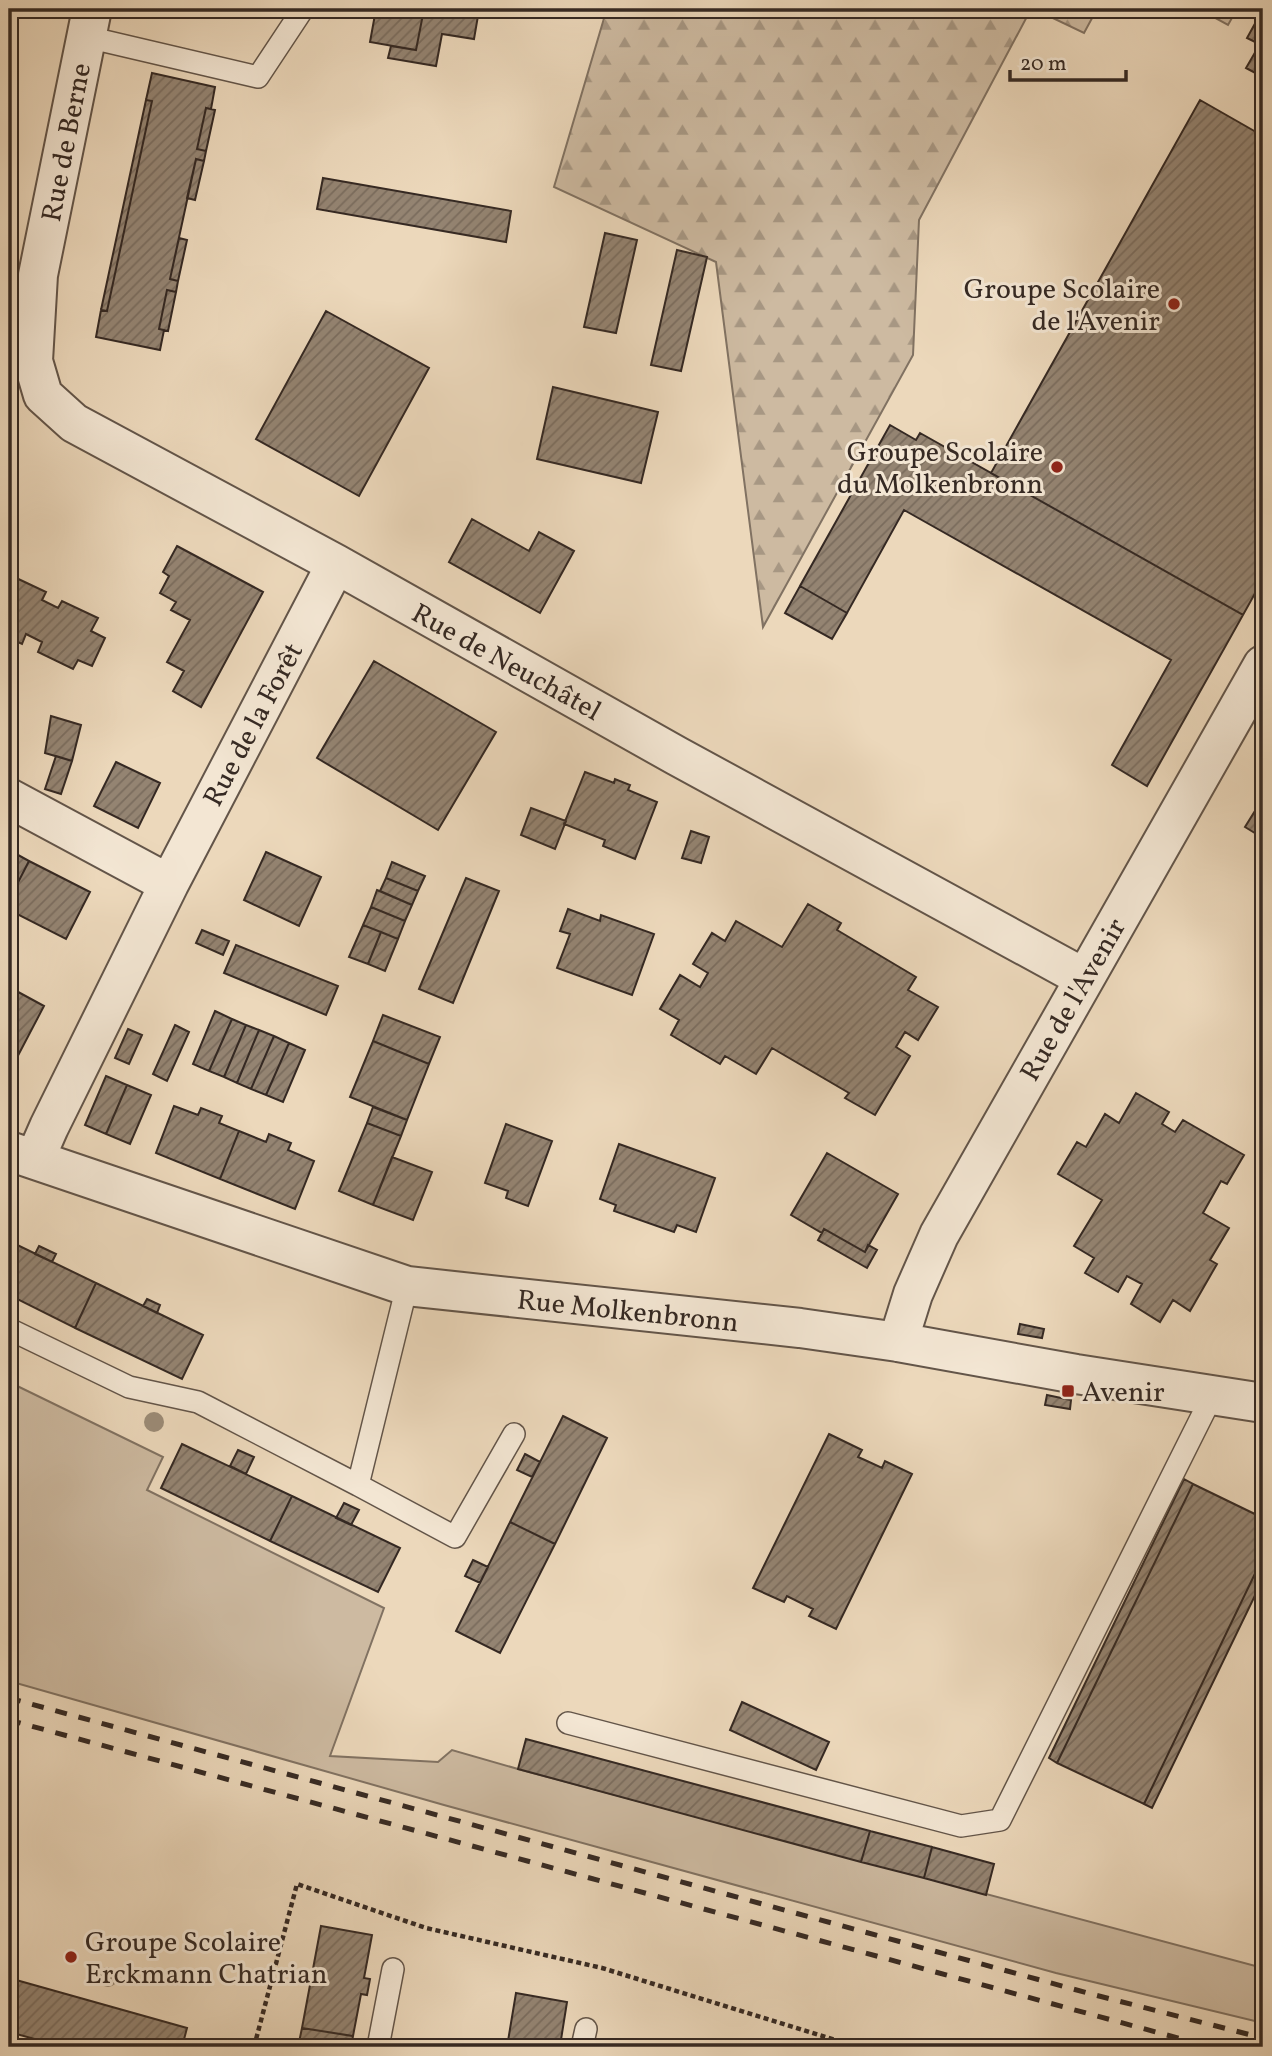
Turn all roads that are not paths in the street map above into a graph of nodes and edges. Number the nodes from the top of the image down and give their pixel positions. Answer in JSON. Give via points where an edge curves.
{"nodes":[{"id":1,"x":303,"y":9,"type":"edge"},
{"id":2,"x":90,"y":23,"type":"edge"},
{"id":3,"x":24,"y":273,"type":"edge"},
{"id":4,"x":336,"y":564,"type":"junction"},
{"id":5,"x":1263,"y":664,"type":"edge"},
{"id":6,"x":9,"y":798,"type":"edge"},
{"id":7,"x":169,"y":884,"type":"junction"},
{"id":8,"x":1084,"y":978,"type":"junction"},
{"id":9,"x":22,"y":1155,"type":"edge"},
{"id":10,"x":407,"y":1286,"type":"junction"},
{"id":11,"x":9,"y":1329,"type":"edge"},
{"id":12,"x":898,"y":1342,"type":"junction"},
{"id":13,"x":1212,"y":1396,"type":"junction"},
{"id":14,"x":1263,"y":1402,"type":"edge"},
{"id":15,"x":514,"y":1434,"type":"dead end"},
{"id":16,"x":358,"y":1485,"type":"junction"},
{"id":17,"x":568,"y":1723,"type":"dead end"},
{"id":18,"x":393,"y":1969,"type":"dead end"},
{"id":19,"x":379,"y":2047,"type":"edge"}],
"edges":[{"from":1,"to":2,"type":"lane","via":[[258,77]]},
{"from":2,"to":3,"type":"street","name":"Rue de Berne"},
{"from":3,"to":4,"type":"street","name":"Rue de Neuchâtel","via":[[33,361],[43,395],[74,423]]},
{"from":4,"to":7,"type":"street","name":"Rue de la Forêt"},
{"from":4,"to":8,"type":"street","name":"Rue de Neuchâtel"},
{"from":5,"to":8,"type":"street","name":"Rue de l'Avenir"},
{"from":6,"to":7,"type":"street"},
{"from":7,"to":9,"type":"street","name":"Rue de la Forêt","via":[[49,1127]]},
{"from":8,"to":12,"type":"street","name":"Rue de l'Avenir","via":[[939,1235]]},
{"from":9,"to":10,"type":"street","name":"Rue Molkenbronn"},
{"from":10,"to":12,"type":"street","name":"Rue Molkenbronn"},
{"from":10,"to":16,"type":"lane"},
{"from":11,"to":16,"type":"lane","via":[[129,1387],[198,1402]]},
{"from":12,"to":13,"type":"street","name":"Rue Molkenbronn"},
{"from":13,"to":14,"type":"street","name":"Rue Molkenbronn"},
{"from":13,"to":17,"type":"lane","via":[[1000,1820],[961,1826]]},
{"from":15,"to":16,"type":"lane","via":[[456,1537]]},
{"from":18,"to":19,"type":"lane"}]}
